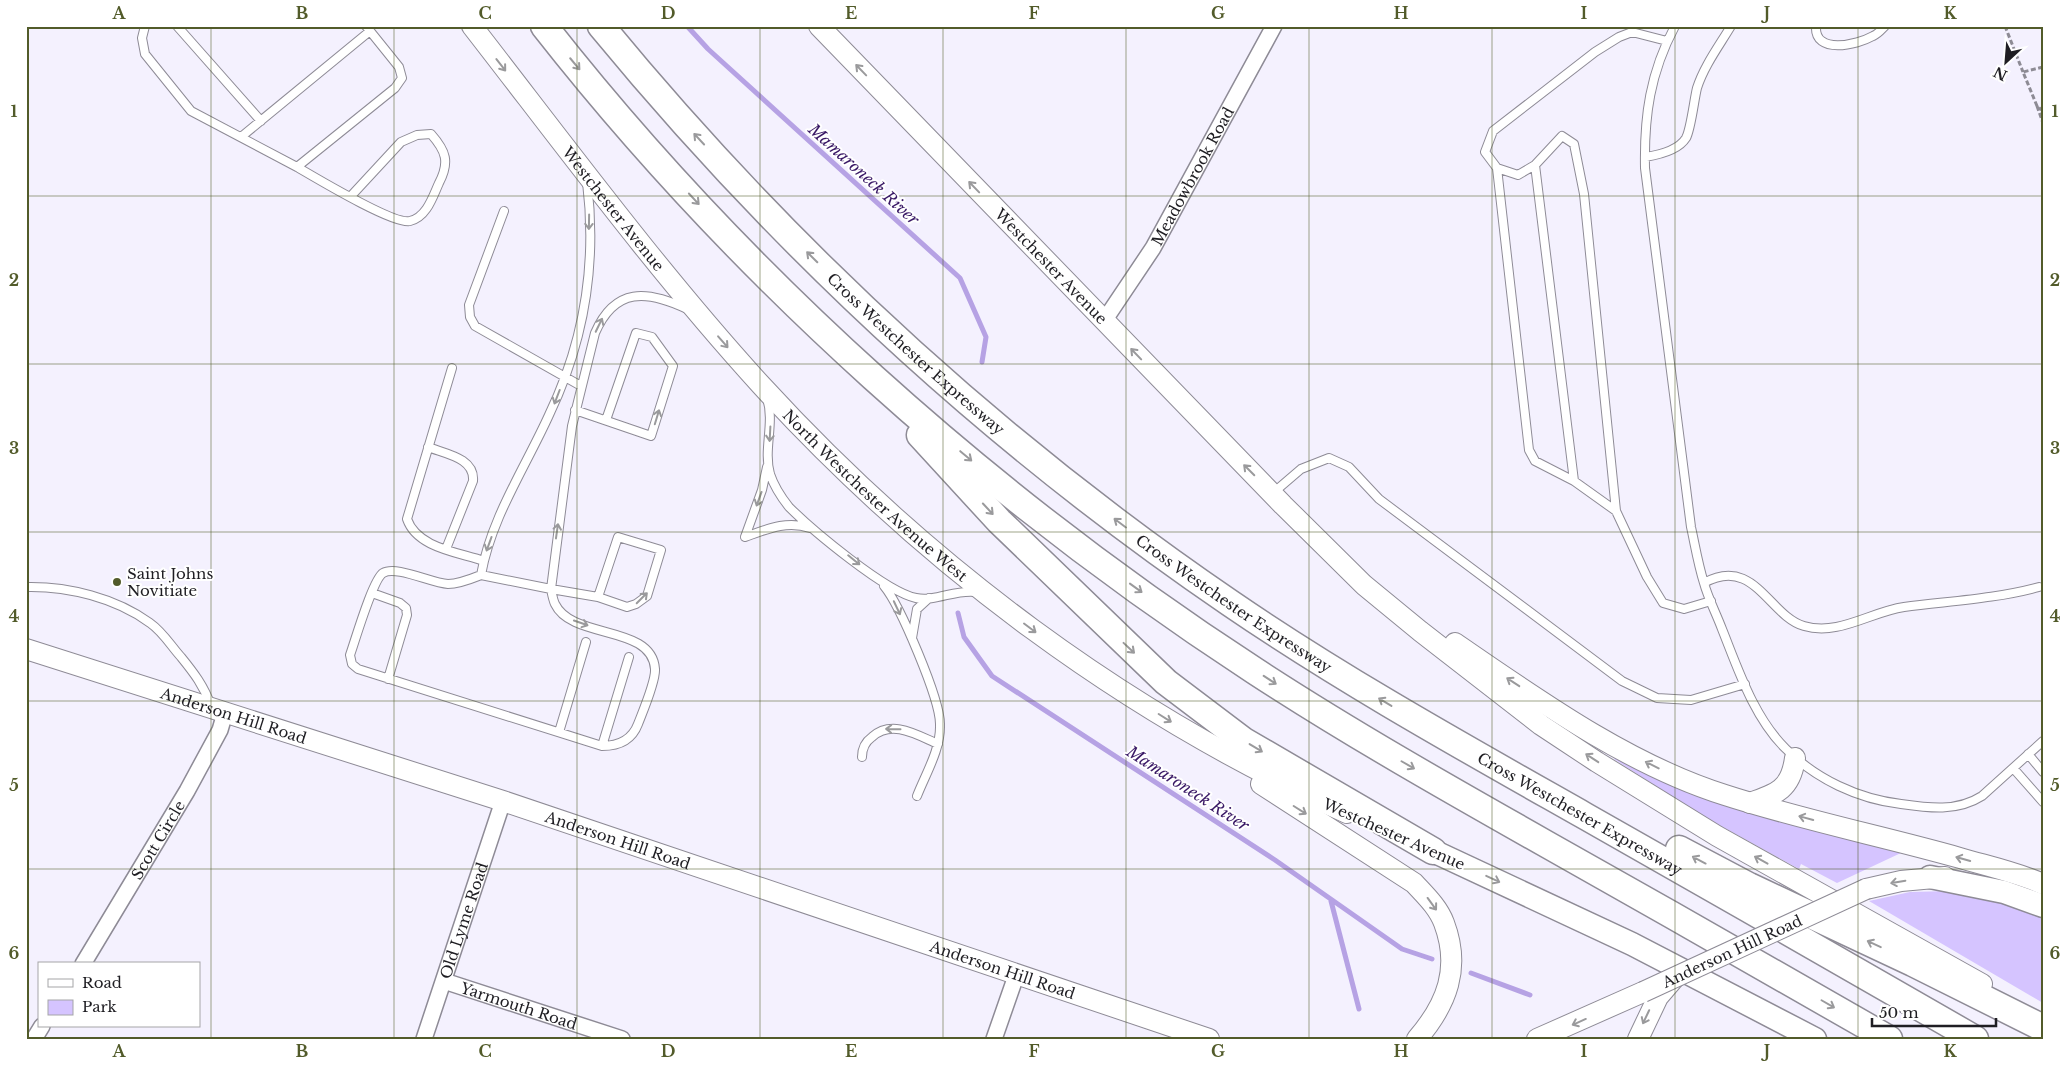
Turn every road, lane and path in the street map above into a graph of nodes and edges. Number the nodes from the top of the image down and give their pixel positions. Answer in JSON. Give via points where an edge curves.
{"nodes":[{"id":1,"x":145,"y":26,"type":"edge"},
{"id":2,"x":177,"y":26,"type":"edge"},
{"id":3,"x":472,"y":26,"type":"edge"},
{"id":4,"x":544,"y":26,"type":"edge"},
{"id":5,"x":601,"y":26,"type":"edge"},
{"id":6,"x":819,"y":26,"type":"edge"},
{"id":7,"x":1274,"y":26,"type":"edge"},
{"id":8,"x":1675,"y":26,"type":"edge"},
{"id":9,"x":1731,"y":26,"type":"edge"},
{"id":10,"x":1816,"y":26,"type":"edge"},
{"id":11,"x":1885,"y":26,"type":"edge"},
{"id":12,"x":2005,"y":26,"type":"edge"},
{"id":13,"x":368,"y":29,"type":"edge"},
{"id":14,"x":1668,"y":41,"type":"junction"},
{"id":15,"x":2043,"y":67,"type":"edge"},
{"id":16,"x":2023,"y":72,"type":"junction"},
{"id":17,"x":2037,"y":106,"type":"junction"},
{"id":18,"x":2043,"y":111,"type":"edge"},
{"id":19,"x":261,"y":121,"type":"junction"},
{"id":20,"x":2043,"y":123,"type":"edge"},
{"id":21,"x":240,"y":137,"type":"junction"},
{"id":22,"x":1644,"y":157,"type":"junction"},
{"id":23,"x":1536,"y":165,"type":"junction"},
{"id":24,"x":297,"y":167,"type":"junction"},
{"id":25,"x":1497,"y":168,"type":"junction"},
{"id":26,"x":586,"y":173,"type":"junction"},
{"id":27,"x":350,"y":196,"type":"junction"},
{"id":28,"x":504,"y":211,"type":"dead end"},
{"id":29,"x":701,"y":316,"type":"junction"},
{"id":30,"x":1104,"y":321,"type":"junction"},
{"id":31,"x":825,"y":331,"type":"junction"},
{"id":32,"x":452,"y":368,"type":"dead end"},
{"id":33,"x":565,"y":376,"type":"junction"},
{"id":34,"x":581,"y":386,"type":"junction"},
{"id":35,"x":763,"y":387,"type":"junction"},
{"id":36,"x":575,"y":410,"type":"junction"},
{"id":37,"x":606,"y":420,"type":"junction"},
{"id":38,"x":428,"y":447,"type":"junction"},
{"id":39,"x":768,"y":460,"type":"junction"},
{"id":40,"x":1574,"y":482,"type":"junction"},
{"id":41,"x":1278,"y":499,"type":"junction"},
{"id":42,"x":1616,"y":511,"type":"junction"},
{"id":43,"x":816,"y":530,"type":"junction"},
{"id":44,"x":446,"y":548,"type":"junction"},
{"id":45,"x":484,"y":561,"type":"junction"},
{"id":46,"x":481,"y":575,"type":"junction"},
{"id":47,"x":878,"y":579,"type":"junction"},
{"id":48,"x":1704,"y":583,"type":"junction"},
{"id":49,"x":26,"y":587,"type":"edge"},
{"id":50,"x":2040,"y":587,"type":"dead end"},
{"id":51,"x":551,"y":589,"type":"junction"},
{"id":52,"x":372,"y":593,"type":"junction"},
{"id":53,"x":598,"y":597,"type":"junction"},
{"id":54,"x":929,"y":598,"type":"junction"},
{"id":55,"x":992,"y":598,"type":"junction"},
{"id":56,"x":1711,"y":601,"type":"junction"},
{"id":57,"x":912,"y":640,"type":"junction"},
{"id":58,"x":586,"y":642,"type":"dead end"},
{"id":59,"x":26,"y":649,"type":"edge"},
{"id":60,"x":629,"y":657,"type":"dead end"},
{"id":61,"x":388,"y":679,"type":"junction"},
{"id":62,"x":1745,"y":684,"type":"junction"},
{"id":63,"x":218,"y":711,"type":"junction"},
{"id":64,"x":1427,"y":726,"type":"junction"},
{"id":65,"x":559,"y":732,"type":"junction"},
{"id":66,"x":1188,"y":732,"type":"junction"},
{"id":67,"x":2043,"y":740,"type":"edge"},
{"id":68,"x":938,"y":744,"type":"junction"},
{"id":69,"x":602,"y":746,"type":"junction"},
{"id":70,"x":2028,"y":754,"type":"junction"},
{"id":71,"x":862,"y":757,"type":"dead end"},
{"id":72,"x":1795,"y":758,"type":"junction"},
{"id":73,"x":2013,"y":768,"type":"junction"},
{"id":74,"x":2043,"y":772,"type":"edge"},
{"id":75,"x":917,"y":796,"type":"dead end"},
{"id":76,"x":504,"y":801,"type":"junction"},
{"id":77,"x":2043,"y":802,"type":"edge"},
{"id":78,"x":1750,"y":803,"type":"junction"},
{"id":79,"x":1433,"y":851,"type":"junction"},
{"id":80,"x":1930,"y":877,"type":"junction"},
{"id":81,"x":2043,"y":884,"type":"edge"},
{"id":82,"x":2043,"y":892,"type":"edge"},
{"id":83,"x":2043,"y":906,"type":"edge"},
{"id":84,"x":84,"y":962,"type":"edge"},
{"id":85,"x":1017,"y":973,"type":"junction"},
{"id":86,"x":444,"y":981,"type":"junction"},
{"id":87,"x":1728,"y":992,"type":"junction"},
{"id":88,"x":1650,"y":994,"type":"junction"},
{"id":89,"x":2043,"y":1022,"type":"edge"},
{"id":90,"x":41,"y":1028,"type":"edge"},
{"id":91,"x":2043,"y":1028,"type":"edge"},
{"id":92,"x":34,"y":1039,"type":"edge"},
{"id":93,"x":424,"y":1039,"type":"edge"},
{"id":94,"x":622,"y":1039,"type":"edge"},
{"id":95,"x":994,"y":1039,"type":"edge"},
{"id":96,"x":1208,"y":1039,"type":"edge"},
{"id":97,"x":1417,"y":1039,"type":"edge"},
{"id":98,"x":1537,"y":1039,"type":"edge"},
{"id":99,"x":1638,"y":1039,"type":"edge"},
{"id":100,"x":1795,"y":1039,"type":"edge"},
{"id":101,"x":1815,"y":1039,"type":"edge"},
{"id":102,"x":1889,"y":1039,"type":"edge"},
{"id":103,"x":1976,"y":1039,"type":"edge"}],
"edges":[{"from":1,"to":21,"type":"lane","via":[[142,38],[145,54],[191,111]]},
{"from":2,"to":19,"type":"lane"},
{"from":3,"to":26,"type":"main road","name":"Westchester Avenue","one_way":true},
{"from":4,"to":31,"type":"highway","one_way":true,"via":[[656,158]]},
{"from":64,"to":5,"type":"highway","name":"Cross Westchester Expressway","one_way":true,"via":[[1283,638],[1180,567],[1042,463],[944,381],[770,215]]},
{"from":30,"to":6,"type":"main road","name":"Westchester Avenue","one_way":true},
{"from":7,"to":30,"type":"street","name":"Meadowbrook Road","via":[[1153,248]]},
{"from":8,"to":14,"type":"lane"},
{"from":9,"to":22,"type":"lane","via":[[1698,85],[1686,138],[1676,148]]},
{"from":10,"to":11,"type":"lane","via":[[1820,41],[1830,45],[1849,44],[1873,36]]},
{"from":12,"to":16,"type":"path"},
{"from":13,"to":19,"type":"lane"},
{"from":13,"to":24,"type":"lane","via":[[399,67],[402,78],[396,88]]},
{"from":14,"to":22,"type":"lane","via":[[1650,92]]},
{"from":14,"to":25,"type":"lane","via":[[1632,32],[1595,52],[1493,131],[1485,152]]},
{"from":15,"to":16,"type":"path"},
{"from":16,"to":17,"type":"path"},
{"from":17,"to":18,"type":"path"},
{"from":17,"to":20,"type":"path"},
{"from":19,"to":21,"type":"lane"},
{"from":21,"to":24,"type":"lane"},
{"from":22,"to":48,"type":"lane","via":[[1690,527]]},
{"from":23,"to":25,"type":"lane","via":[[1518,175]]},
{"from":23,"to":40,"type":"lane"},
{"from":23,"to":42,"type":"lane","via":[[1562,136],[1574,144],[1584,194]]},
{"from":24,"to":27,"type":"lane"},
{"from":25,"to":40,"type":"lane","via":[[1529,450],[1535,461]]},
{"from":26,"to":29,"type":"main road","name":"Westchester Avenue"},
{"from":26,"to":33,"type":"lane","one_way":true,"via":[[590,206],[588,284],[579,338]]},
{"from":27,"to":27,"type":"lane","via":[[396,220],[411,221],[425,212],[441,179],[446,164],[443,148],[431,134],[417,135],[401,142]]},
{"from":28,"to":33,"type":"lane","via":[[469,305],[470,316],[475,326]]},
{"from":34,"to":29,"type":"lane","one_way":true,"via":[[600,320],[623,298],[663,297]]},
{"from":29,"to":35,"type":"main road","name":"Westchester Avenue","one_way":true},
{"from":41,"to":30,"type":"main road","name":"Westchester Avenue","one_way":true},
{"from":31,"to":79,"type":"highway","one_way":true,"via":[[999,521],[1166,682],[1244,741]]},
{"from":31,"to":102,"type":"highway","one_way":true,"via":[[1007,490],[1152,600],[1252,669],[1404,763]]},
{"from":32,"to":38,"type":"lane"},
{"from":33,"to":34,"type":"lane"},
{"from":33,"to":45,"type":"lane","one_way":true,"via":[[510,494]]},
{"from":34,"to":36,"type":"lane"},
{"from":35,"to":39,"type":"lane","one_way":true,"via":[[770,414]]},
{"from":35,"to":55,"type":"main road","name":"North Westchester Avenue West","via":[[870,495]]},
{"from":36,"to":37,"type":"lane"},
{"from":51,"to":36,"type":"lane","one_way":true},
{"from":37,"to":37,"type":"lane","one_way":true,"via":[[651,436],[673,366],[652,337],[636,333]]},
{"from":38,"to":44,"type":"lane","via":[[406,519],[422,540]]},
{"from":38,"to":44,"type":"lane","via":[[470,465],[474,473]]},
{"from":39,"to":43,"type":"lane","via":[[780,496]]},
{"from":39,"to":43,"type":"lane","one_way":true,"via":[[762,490],[745,537],[780,525],[802,525]]},
{"from":40,"to":42,"type":"lane"},
{"from":41,"to":62,"type":"lane","via":[[1301,469],[1329,458],[1349,467],[1379,498],[1622,681],[1657,698],[1691,700]]},
{"from":78,"to":41,"type":"main road","one_way":true,"via":[[1662,770],[1548,705],[1449,639]]},
{"from":89,"to":41,"type":"main road","one_way":true,"via":[[1979,982],[1717,836],[1541,724],[1364,585]]},
{"from":42,"to":56,"type":"lane","via":[[1647,578],[1663,603],[1684,608]]},
{"from":43,"to":47,"type":"lane","one_way":true},
{"from":44,"to":45,"type":"lane"},
{"from":45,"to":46,"type":"lane"},
{"from":46,"to":51,"type":"lane"},
{"from":46,"to":52,"type":"lane","via":[[448,584],[394,570],[383,573]]},
{"from":47,"to":54,"type":"lane","via":[[901,593]]},
{"from":47,"to":57,"type":"lane","one_way":true,"via":[[888,591]]},
{"from":48,"to":50,"type":"lane","via":[[1723,576],[1737,578],[1766,594],[1802,626],[1827,630],[1901,608],[2006,596]]},
{"from":48,"to":56,"type":"lane"},
{"from":49,"to":63,"type":"lane","via":[[90,594],[151,623],[205,687]]},
{"from":51,"to":53,"type":"lane"},
{"from":51,"to":69,"type":"lane","one_way":true,"via":[[555,605],[570,619],[641,644],[653,657],[656,671],[634,731],[623,742]]},
{"from":52,"to":61,"type":"lane","via":[[406,608],[407,615]]},
{"from":52,"to":61,"type":"lane","via":[[350,656],[358,669]]},
{"from":53,"to":53,"type":"lane","one_way":true,"via":[[627,606],[647,596],[661,550],[618,536]]},
{"from":54,"to":55,"type":"lane","via":[[965,590]]},
{"from":54,"to":57,"type":"lane","via":[[917,609]]},
{"from":55,"to":66,"type":"main road","name":"Westchester Avenue","one_way":true,"via":[[1062,651]]},
{"from":56,"to":62,"type":"lane"},
{"from":57,"to":68,"type":"lane","via":[[940,722]]},
{"from":58,"to":65,"type":"lane"},
{"from":59,"to":63,"type":"main road","name":"Anderson Hill Road"},
{"from":60,"to":69,"type":"lane"},
{"from":61,"to":65,"type":"lane"},
{"from":62,"to":72,"type":"lane","via":[[1771,730]]},
{"from":63,"to":76,"type":"main road","name":"Anderson Hill Road"},
{"from":63,"to":84,"type":"street","name":"Scott Circle","via":[[220,730]]},
{"from":91,"to":64,"type":"highway","one_way":true,"via":[[1749,886],[1593,802]]},
{"from":64,"to":103,"type":"highway","name":"Cross Westchester Expressway"},
{"from":65,"to":69,"type":"lane"},
{"from":66,"to":79,"type":"main road","name":"Westchester Avenue","via":[[1293,789]]},
{"from":66,"to":97,"type":"main road","one_way":true,"via":[[1280,797],[1414,883],[1432,903],[1443,922],[1452,957],[1448,989],[1441,1007]]},
{"from":67,"to":70,"type":"lane"},
{"from":68,"to":71,"type":"lane","one_way":true,"via":[[903,730],[884,729],[868,739]]},
{"from":68,"to":75,"type":"lane"},
{"from":70,"to":73,"type":"lane"},
{"from":70,"to":74,"type":"lane"},
{"from":72,"to":73,"type":"lane","via":[[1811,772],[1835,785],[1887,802],[1942,808],[1972,802]]},
{"from":72,"to":78,"type":"main road","via":[[1793,773],[1784,786],[1775,795]]},
{"from":73,"to":77,"type":"lane"},
{"from":76,"to":85,"type":"main road","name":"Anderson Hill Road"},
{"from":76,"to":86,"type":"street","name":"Old Lyme Road"},
{"from":81,"to":78,"type":"main road","one_way":true,"via":[[1946,854]]},
{"from":79,"to":87,"type":"main road","name":"Westchester Avenue","one_way":true},
{"from":80,"to":82,"type":"main road","name":"Anderson Hill Road","via":[[1979,876]]},
{"from":80,"to":83,"type":"main road","via":[[1997,890]]},
{"from":80,"to":88,"type":"main road","name":"Anderson Hill Road","one_way":true,"bridge":true,"via":[[1866,889],[1676,976]]},
{"from":85,"to":95,"type":"street"},
{"from":85,"to":96,"type":"main road","name":"Anderson Hill Road"},
{"from":86,"to":93,"type":"street","name":"Old Lyme Road"},
{"from":86,"to":94,"type":"street","name":"Yarmouth Road"},
{"from":87,"to":100,"type":"main road"},
{"from":87,"to":101,"type":"main road","name":"Westchester Avenue"},
{"from":88,"to":98,"type":"main road","name":"Anderson Hill Road","one_way":true},
{"from":88,"to":99,"type":"main road","one_way":true},
{"from":90,"to":92,"type":"street"}]}
